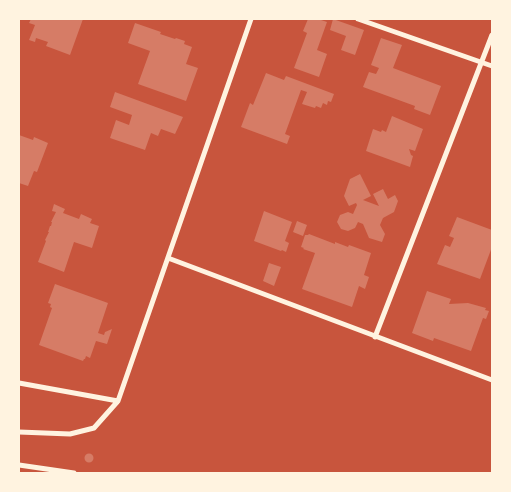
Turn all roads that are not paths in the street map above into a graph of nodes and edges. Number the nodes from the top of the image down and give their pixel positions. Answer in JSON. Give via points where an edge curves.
{"nodes":[{"id":1,"x":251,"y":19,"type":"edge"},
{"id":2,"x":358,"y":19,"type":"edge"},
{"id":3,"x":492,"y":35,"type":"edge"},
{"id":4,"x":482,"y":62,"type":"junction"},
{"id":5,"x":492,"y":66,"type":"edge"},
{"id":6,"x":168,"y":258,"type":"junction"},
{"id":7,"x":375,"y":337,"type":"junction"},
{"id":8,"x":492,"y":380,"type":"edge"},
{"id":9,"x":19,"y":383,"type":"edge"},
{"id":10,"x":118,"y":401,"type":"junction"},
{"id":11,"x":19,"y":432,"type":"edge"},
{"id":12,"x":19,"y":465,"type":"edge"},
{"id":13,"x":74,"y":473,"type":"edge"}],
"edges":[{"from":1,"to":6,"type":"street"},
{"from":2,"to":4,"type":"street"},
{"from":3,"to":4,"type":"street"},
{"from":4,"to":5,"type":"street"},
{"from":4,"to":7,"type":"street"},
{"from":6,"to":7,"type":"street"},
{"from":6,"to":10,"type":"street"},
{"from":7,"to":8,"type":"street"},
{"from":9,"to":10,"type":"street"},
{"from":10,"to":11,"type":"street","via":[[94,428],[70,434]]},
{"from":12,"to":13,"type":"street"}]}
